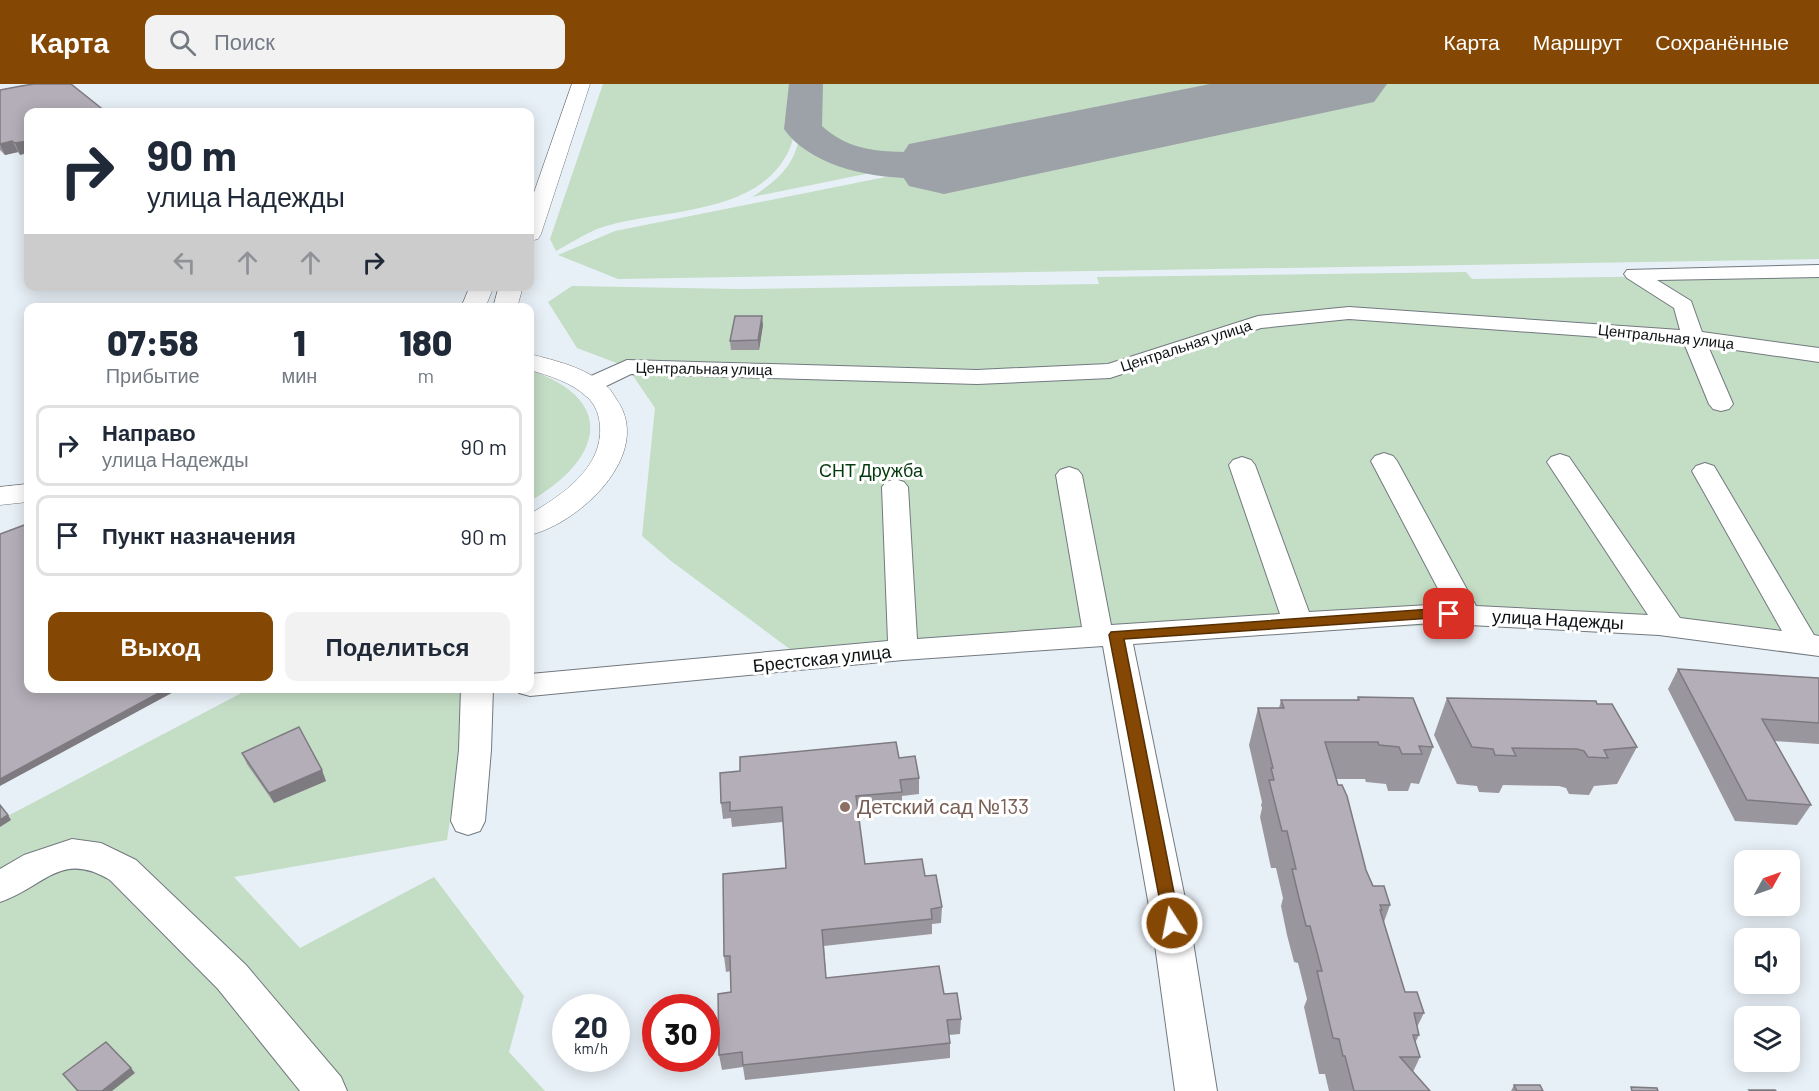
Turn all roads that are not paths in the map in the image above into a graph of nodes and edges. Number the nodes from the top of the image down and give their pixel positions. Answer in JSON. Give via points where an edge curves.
{"nodes":[{"id":1,"x":581,"y":84,"type":"edge"},
{"id":2,"x":534,"y":222,"type":"edge"},
{"id":3,"x":1819,"y":271,"type":"edge"},
{"id":4,"x":1693,"y":337,"type":"junction"},
{"id":5,"x":1819,"y":355,"type":"edge"},
{"id":6,"x":536,"y":360,"type":"edge"},
{"id":7,"x":590,"y":385,"type":"junction"},
{"id":8,"x":1721,"y":404,"type":"dead end"},
{"id":9,"x":1384,"y":461,"type":"dead end"},
{"id":10,"x":1560,"y":462,"type":"dead end"},
{"id":11,"x":1242,"y":465,"type":"dead end"},
{"id":12,"x":1705,"y":471,"type":"dead end"},
{"id":13,"x":1069,"y":475,"type":"dead end"},
{"id":14,"x":24,"y":476,"type":"edge"},
{"id":15,"x":0,"y":479,"type":"edge"},
{"id":16,"x":896,"y":488,"type":"dead end"},
{"id":17,"x":24,"y":493,"type":"edge"},
{"id":18,"x":0,"y":496,"type":"edge"},
{"id":19,"x":534,"y":525,"type":"edge"},
{"id":20,"x":1466,"y":615,"type":"junction"},
{"id":21,"x":1298,"y":622,"type":"junction"},
{"id":22,"x":1671,"y":627,"type":"junction"},
{"id":23,"x":1107,"y":635,"type":"junction"},
{"id":24,"x":1811,"y":645,"type":"edge"},
{"id":25,"x":903,"y":650,"type":"junction"},
{"id":26,"x":534,"y":685,"type":"edge"},
{"id":27,"x":483,"y":693,"type":"edge"},
{"id":28,"x":468,"y":821,"type":"dead end"},
{"id":29,"x":0,"y":887,"type":"edge"},
{"id":30,"x":326,"y":1091,"type":"edge"},
{"id":31,"x":1196,"y":1091,"type":"edge"}],
"edges":[{"from":1,"to":2,"type":"main road"},
{"from":3,"to":4,"type":"street","via":[[1634,274],[1684,305]]},
{"from":4,"to":5,"type":"street","name":"Центральная улица"},
{"from":4,"to":7,"type":"street","name":"Центральная улица","via":[[1349,313],[1258,322],[1110,371],[977,377],[627,367]]},
{"from":4,"to":8,"type":"street"},
{"from":6,"to":7,"type":"main road"},
{"from":7,"to":19,"type":"main road","via":[[614,414],[613,450],[587,488]]},
{"from":9,"to":20,"type":"street"},
{"from":10,"to":22,"type":"street"},
{"from":11,"to":21,"type":"street"},
{"from":12,"to":24,"type":"street"},
{"from":13,"to":23,"type":"street"},
{"from":14,"to":15,"type":"main road"},
{"from":16,"to":25,"type":"street"},
{"from":17,"to":18,"type":"main road"},
{"from":20,"to":21,"type":"street","name":"улица Надежды","via":[[1432,613]]},
{"from":20,"to":22,"type":"street","name":"улица Надежды"},
{"from":21,"to":23,"type":"street","name":"улица Надежды"},
{"from":22,"to":24,"type":"street","name":"улица Надежды"},
{"from":23,"to":25,"type":"street","name":"Брестская улица"},
{"from":23,"to":31,"type":"street","via":[[1172,923]]},
{"from":25,"to":26,"type":"street","name":"Брестская улица"},
{"from":27,"to":28,"type":"street"},
{"from":29,"to":30,"type":"street","via":[[37,865],[72,853],[101,857],[123,870],[232,977]]}]}
